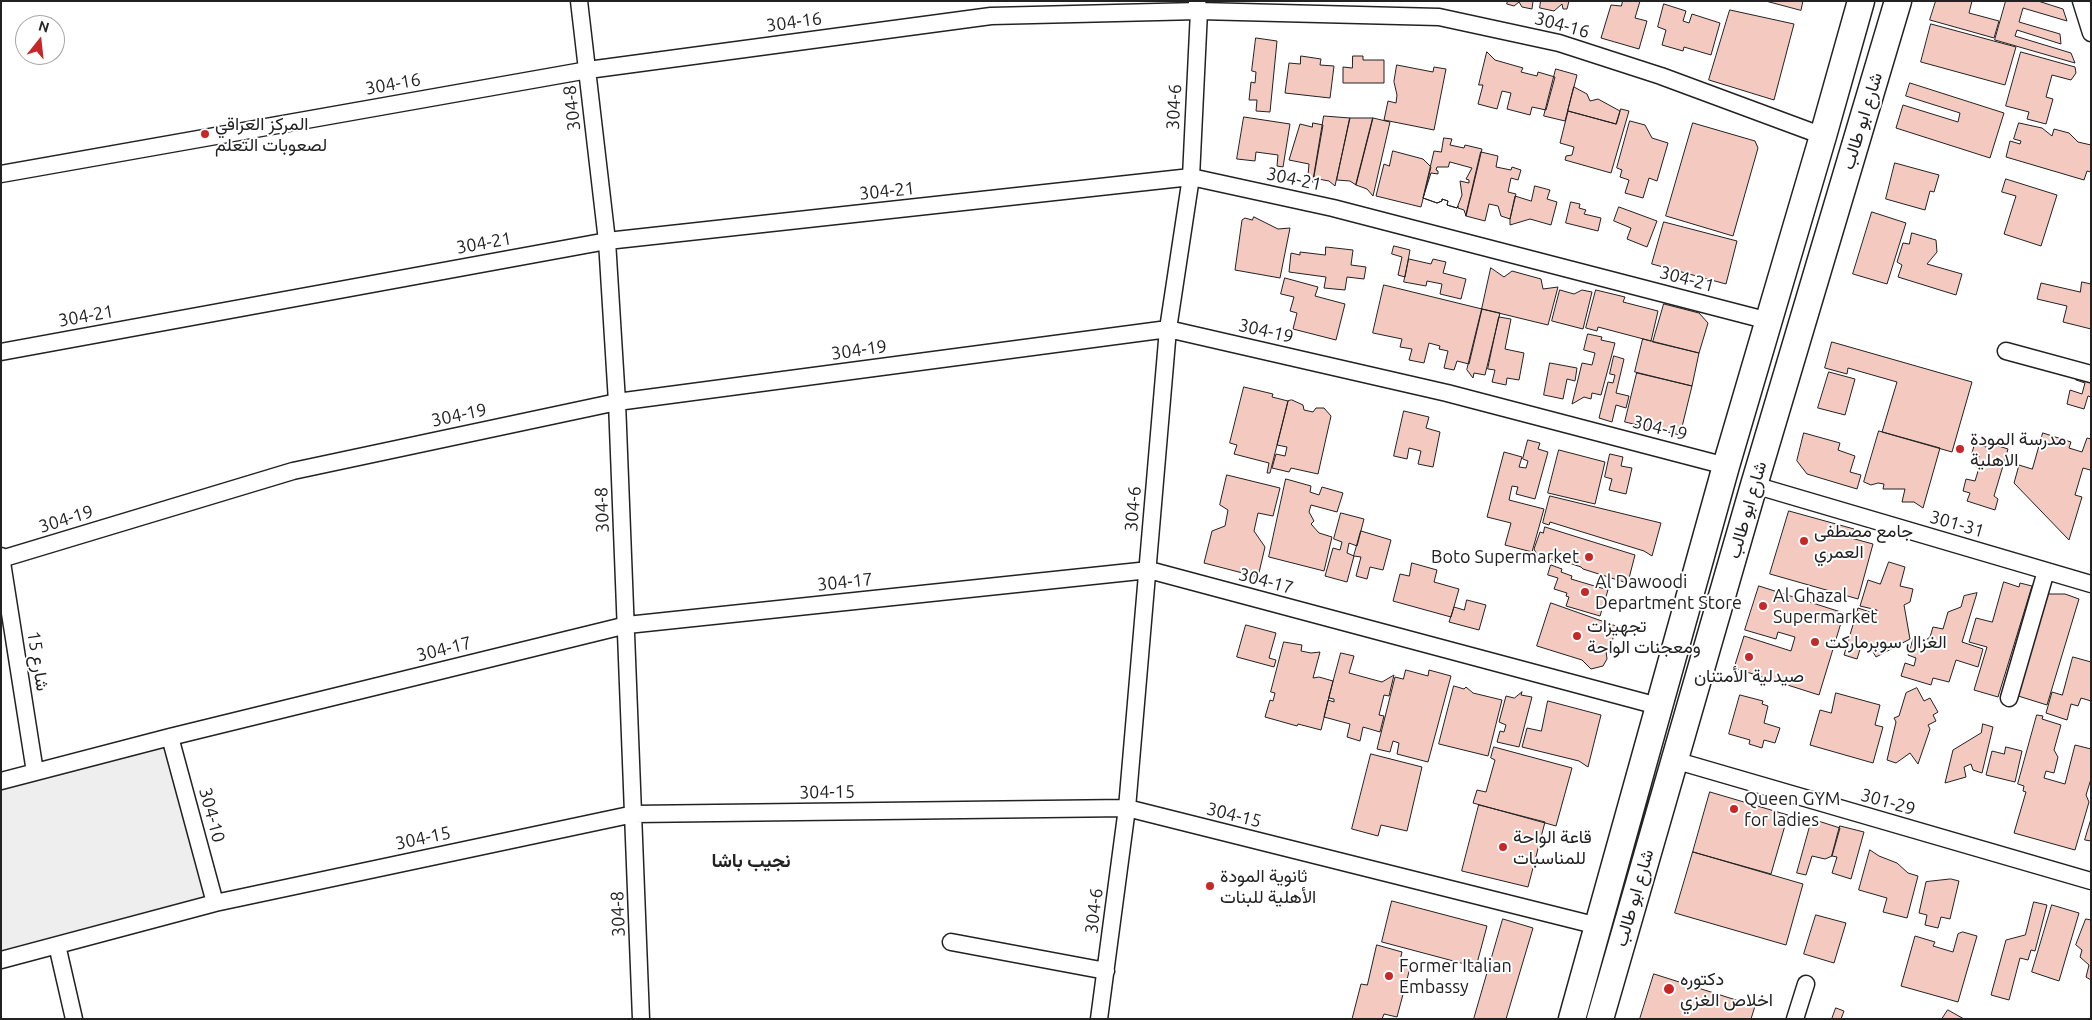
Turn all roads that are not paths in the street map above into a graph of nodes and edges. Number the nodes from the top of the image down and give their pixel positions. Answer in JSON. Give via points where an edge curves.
{"nodes":[{"id":1,"x":579,"y":1,"type":"edge"},
{"id":2,"x":1861,"y":1,"type":"edge"},
{"id":3,"x":1898,"y":1,"type":"edge"},
{"id":4,"x":2081,"y":1,"type":"edge"},
{"id":5,"x":1198,"y":6,"type":"edge"},
{"id":6,"x":2091,"y":33,"type":"edge"},
{"id":7,"x":588,"y":70,"type":"junction"},
{"id":8,"x":1823,"y":136,"type":"junction"},
{"id":9,"x":1,"y":174,"type":"edge"},
{"id":10,"x":1191,"y":178,"type":"junction"},
{"id":11,"x":607,"y":241,"type":"junction"},
{"id":12,"x":1769,"y":321,"type":"junction"},
{"id":13,"x":1168,"y":329,"type":"junction"},
{"id":14,"x":2006,"y":351,"type":"dead end"},
{"id":15,"x":1,"y":352,"type":"edge"},
{"id":16,"x":2091,"y":374,"type":"edge"},
{"id":17,"x":617,"y":402,"type":"junction"},
{"id":18,"x":1726,"y":466,"type":"junction"},
{"id":19,"x":1754,"y":485,"type":"junction"},
{"id":20,"x":1,"y":558,"type":"edge"},
{"id":21,"x":1149,"y":570,"type":"junction"},
{"id":22,"x":2046,"y":571,"type":"junction"},
{"id":23,"x":2091,"y":584,"type":"edge"},
{"id":24,"x":627,"y":625,"type":"junction"},
{"id":25,"x":2009,"y":698,"type":"dead end"},
{"id":26,"x":1658,"y":706,"type":"junction"},
{"id":27,"x":170,"y":737,"type":"junction"},
{"id":28,"x":1674,"y":760,"type":"junction"},
{"id":29,"x":35,"y":772,"type":"junction"},
{"id":30,"x":1,"y":781,"type":"edge"},
{"id":31,"x":1127,"y":808,"type":"junction"},
{"id":32,"x":634,"y":814,"type":"junction"},
{"id":33,"x":2091,"y":881,"type":"edge"},
{"id":34,"x":215,"y":903,"type":"junction"},
{"id":35,"x":1598,"y":926,"type":"junction"},
{"id":36,"x":951,"y":942,"type":"dead end"},
{"id":37,"x":57,"y":945,"type":"junction"},
{"id":38,"x":1,"y":960,"type":"edge"},
{"id":39,"x":1106,"y":971,"type":"junction"},
{"id":40,"x":1806,"y":984,"type":"dead end"},
{"id":41,"x":74,"y":1019,"type":"edge"},
{"id":42,"x":641,"y":1019,"type":"edge"},
{"id":43,"x":1099,"y":1019,"type":"edge"},
{"id":44,"x":1572,"y":1019,"type":"edge"},
{"id":45,"x":1600,"y":1019,"type":"edge"},
{"id":46,"x":1795,"y":1019,"type":"edge"}],
"edges":[{"from":1,"to":7,"type":"street","name":"304-8"},
{"from":2,"to":8,"type":"main road","name":"شارع ابو طالب"},
{"from":3,"to":19,"type":"main road","name":"شارع ابو طالب"},
{"from":4,"to":6,"type":"street"},
{"from":5,"to":7,"type":"street","name":"304-16","via":[[991,16]]},
{"from":5,"to":8,"type":"street","name":"304-16","via":[[1439,17],[1559,44],[1661,76]]},
{"from":5,"to":10,"type":"street","name":"304-6"},
{"from":7,"to":9,"type":"street","name":"304-16"},
{"from":7,"to":11,"type":"street","name":"304-8"},
{"from":8,"to":12,"type":"main road","name":"شارع ابو طالب"},
{"from":10,"to":11,"type":"street","name":"304-21"},
{"from":10,"to":12,"type":"street","name":"304-21","via":[[1333,208]]},
{"from":10,"to":13,"type":"street","name":"304-6"},
{"from":11,"to":15,"type":"street","name":"304-21"},
{"from":11,"to":17,"type":"street","name":"304-8"},
{"from":12,"to":18,"type":"main road","name":"شارع ابو طالب"},
{"from":13,"to":17,"type":"street","name":"304-19"},
{"from":13,"to":18,"type":"street","name":"304-19","via":[[1447,394]]},
{"from":13,"to":21,"type":"street","name":"304-6"},
{"from":14,"to":16,"type":"street"},
{"from":17,"to":20,"type":"street","name":"304-19","via":[[293,470]]},
{"from":17,"to":24,"type":"street","name":"304-8"},
{"from":18,"to":26,"type":"main road","name":"شارع ابو طالب"},
{"from":19,"to":22,"type":"street","name":"301-31"},
{"from":19,"to":28,"type":"main road","name":"شارع ابو طالب"},
{"from":20,"to":29,"type":"street","name":"شارع 15"},
{"from":21,"to":24,"type":"street","name":"304-17"},
{"from":21,"to":26,"type":"street","name":"304-17"},
{"from":21,"to":31,"type":"street","name":"304-6"},
{"from":22,"to":23,"type":"street","name":"301-31"},
{"from":22,"to":25,"type":"street"},
{"from":24,"to":27,"type":"street","name":"304-17"},
{"from":24,"to":32,"type":"street","name":"304-8"},
{"from":26,"to":35,"type":"main road","name":"شارع ابو طالب"},
{"from":27,"to":29,"type":"street","name":"304-17"},
{"from":27,"to":34,"type":"street","name":"304-10"},
{"from":28,"to":33,"type":"street","name":"301-29"},
{"from":28,"to":45,"type":"main road","name":"شارع ابو طالب"},
{"from":29,"to":30,"type":"street","name":"304-17"},
{"from":31,"to":32,"type":"street","name":"304-15"},
{"from":31,"to":35,"type":"street","name":"304-15"},
{"from":31,"to":39,"type":"street","name":"304-6"},
{"from":32,"to":34,"type":"street","name":"304-15"},
{"from":32,"to":42,"type":"street","name":"304-8"},
{"from":34,"to":37,"type":"street","name":"304-15"},
{"from":35,"to":44,"type":"main road","name":"شارع ابو طالب"},
{"from":36,"to":39,"type":"street"},
{"from":37,"to":38,"type":"street","name":"304-15"},
{"from":37,"to":41,"type":"street"},
{"from":39,"to":43,"type":"street","name":"304-6"},
{"from":40,"to":46,"type":"street"}]}
